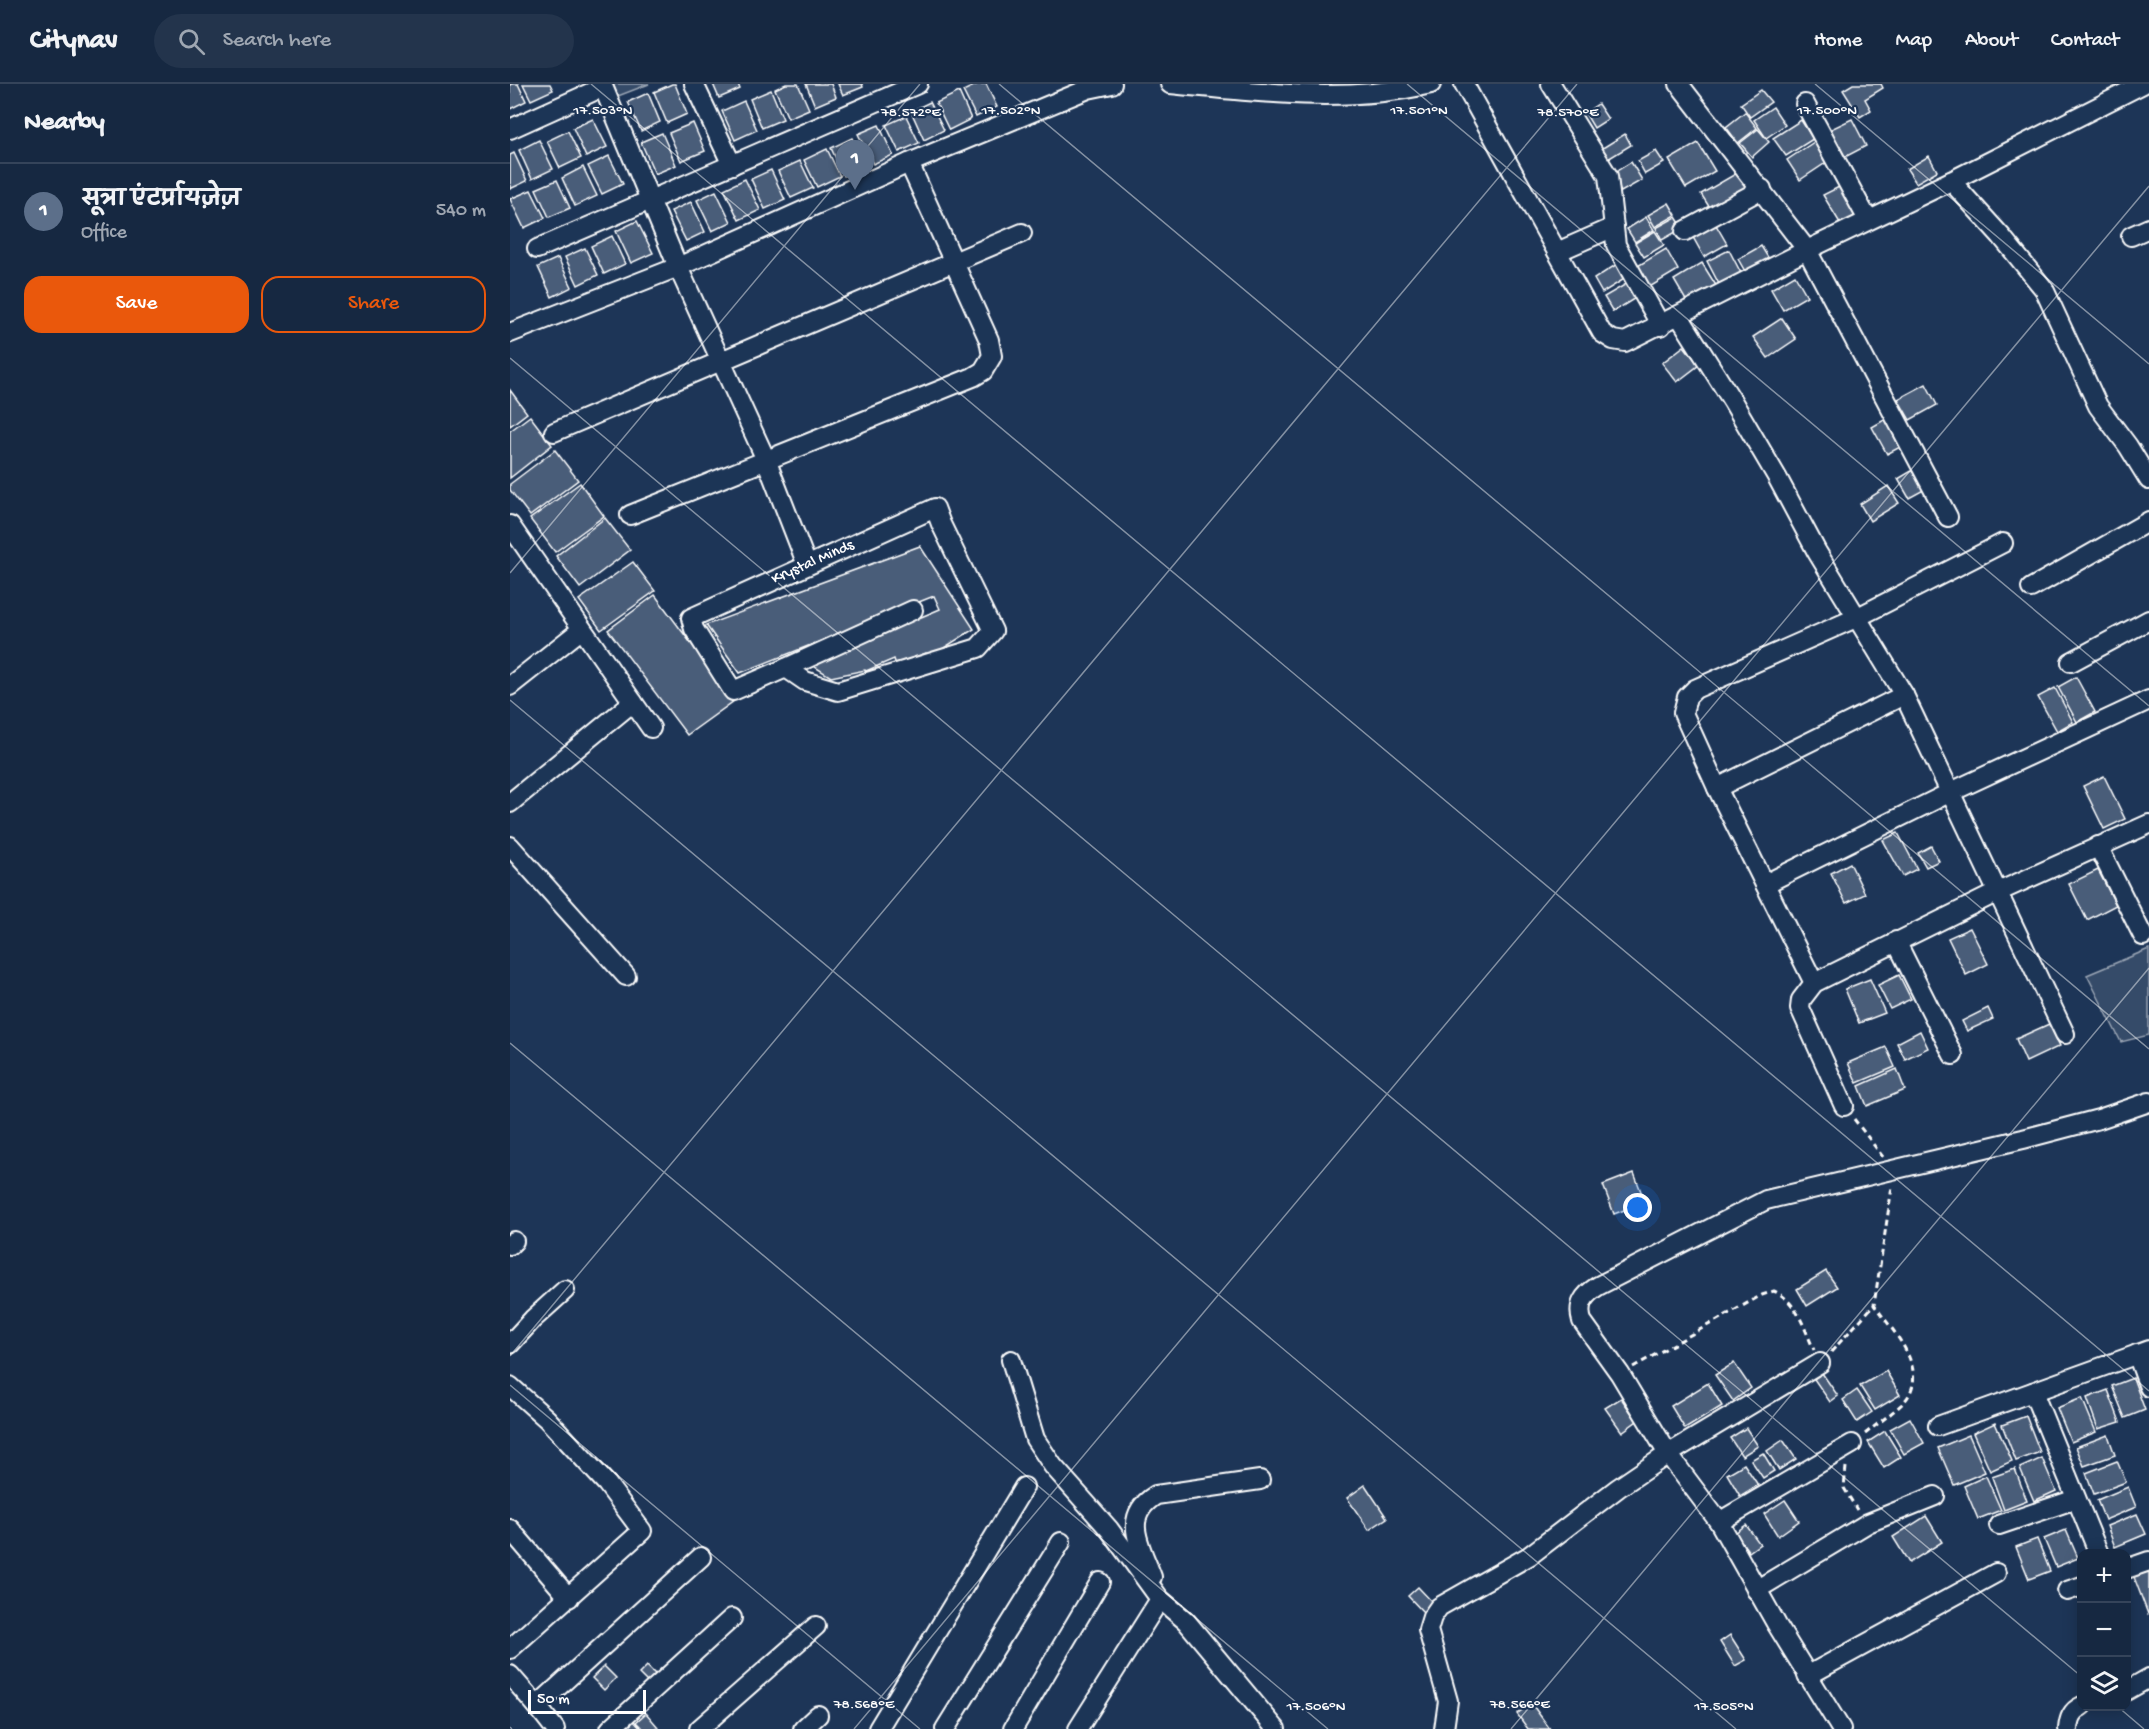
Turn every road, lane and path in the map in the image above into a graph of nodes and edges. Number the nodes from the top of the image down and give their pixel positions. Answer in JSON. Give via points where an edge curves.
{"nodes":[{"id":1,"x":694,"y":84,"type":"edge"},
{"id":2,"x":918,"y":84,"type":"edge"},
{"id":3,"x":1112,"y":84,"type":"edge"},
{"id":4,"x":1170,"y":84,"type":"edge"},
{"id":5,"x":1431,"y":84,"type":"edge"},
{"id":6,"x":1464,"y":84,"type":"edge"},
{"id":7,"x":1551,"y":84,"type":"edge"},
{"id":8,"x":1679,"y":84,"type":"edge"},
{"id":9,"x":2143,"y":84,"type":"edge"},
{"id":10,"x":603,"y":86,"type":"edge"},
{"id":11,"x":1398,"y":88,"type":"edge"},
{"id":12,"x":1805,"y":104,"type":"dead end"},
{"id":13,"x":510,"y":129,"type":"edge"},
{"id":14,"x":909,"y":163,"type":"junction"},
{"id":15,"x":732,"y":165,"type":"junction"},
{"id":16,"x":1951,"y":181,"type":"junction"},
{"id":17,"x":1762,"y":189,"type":"junction"},
{"id":18,"x":651,"y":199,"type":"junction"},
{"id":19,"x":1868,"y":220,"type":"junction"},
{"id":20,"x":1614,"y":227,"type":"junction"},
{"id":21,"x":2149,"y":228,"type":"edge"},
{"id":22,"x":1685,"y":231,"type":"dead end"},
{"id":23,"x":1022,"y":233,"type":"dead end"},
{"id":24,"x":2131,"y":237,"type":"dead end"},
{"id":25,"x":537,"y":249,"type":"dead end"},
{"id":26,"x":1807,"y":250,"type":"junction"},
{"id":27,"x":1557,"y":252,"type":"junction"},
{"id":28,"x":954,"y":263,"type":"junction"},
{"id":29,"x":678,"y":267,"type":"junction"},
{"id":30,"x":1679,"y":316,"type":"junction"},
{"id":31,"x":1661,"y":326,"type":"junction"},
{"id":32,"x":510,"y":333,"type":"edge"},
{"id":33,"x":722,"y":360,"type":"junction"},
{"id":34,"x":554,"y":432,"type":"dead end"},
{"id":35,"x":767,"y":462,"type":"junction"},
{"id":36,"x":2149,"y":480,"type":"edge"},
{"id":37,"x":630,"y":515,"type":"dead end"},
{"id":38,"x":1948,"y":517,"type":"dead end"},
{"id":39,"x":2149,"y":521,"type":"edge"},
{"id":40,"x":510,"y":525,"type":"edge"},
{"id":41,"x":2003,"y":543,"type":"dead end"},
{"id":42,"x":807,"y":566,"type":"junction"},
{"id":43,"x":2031,"y":588,"type":"dead end"},
{"id":44,"x":913,"y":610,"type":"dead end"},
{"id":45,"x":1858,"y":616,"type":"junction"},
{"id":46,"x":2149,"y":620,"type":"edge"},
{"id":47,"x":582,"y":629,"type":"junction"},
{"id":48,"x":2071,"y":662,"type":"dead end"},
{"id":49,"x":786,"y":668,"type":"junction"},
{"id":50,"x":510,"y":686,"type":"edge"},
{"id":51,"x":1904,"y":695,"type":"junction"},
{"id":52,"x":2149,"y":700,"type":"edge"},
{"id":53,"x":633,"y":702,"type":"junction"},
{"id":54,"x":651,"y":728,"type":"dead end"},
{"id":55,"x":1717,"y":788,"type":"junction"},
{"id":56,"x":1951,"y":792,"type":"junction"},
{"id":57,"x":510,"y":803,"type":"edge"},
{"id":58,"x":2149,"y":824,"type":"edge"},
{"id":59,"x":510,"y":846,"type":"edge"},
{"id":60,"x":2098,"y":846,"type":"junction"},
{"id":61,"x":1765,"y":884,"type":"junction"},
{"id":62,"x":1998,"y":892,"type":"junction"},
{"id":63,"x":2143,"y":936,"type":"dead end"},
{"id":64,"x":1896,"y":942,"type":"junction"},
{"id":65,"x":626,"y":976,"type":"dead end"},
{"id":66,"x":1814,"y":983,"type":"junction"},
{"id":67,"x":2065,"y":1034,"type":"dead end"},
{"id":68,"x":1953,"y":1055,"type":"dead end"},
{"id":69,"x":2149,"y":1102,"type":"edge"},
{"id":70,"x":1844,"y":1106,"type":"joint"},
{"id":71,"x":1894,"y":1171,"type":"junction"},
{"id":72,"x":565,"y":1290,"type":"dead end"},
{"id":73,"x":1874,"y":1305,"type":"junction"},
{"id":74,"x":510,"y":1344,"type":"edge"},
{"id":75,"x":2143,"y":1352,"type":"edge"},
{"id":76,"x":1011,"y":1360,"type":"dead end"},
{"id":77,"x":1820,"y":1363,"type":"junction"},
{"id":78,"x":1620,"y":1374,"type":"junction"},
{"id":79,"x":510,"y":1386,"type":"edge"},
{"id":80,"x":2149,"y":1387,"type":"edge"},
{"id":81,"x":2033,"y":1392,"type":"junction"},
{"id":82,"x":1938,"y":1426,"type":"dead end"},
{"id":83,"x":1852,"y":1444,"type":"junction"},
{"id":84,"x":1668,"y":1454,"type":"junction"},
{"id":85,"x":1260,"y":1480,"type":"dead end"},
{"id":86,"x":1024,"y":1487,"type":"dead end"},
{"id":87,"x":1935,"y":1496,"type":"dead end"},
{"id":88,"x":2076,"y":1499,"type":"junction"},
{"id":89,"x":1719,"y":1522,"type":"junction"},
{"id":90,"x":1868,"y":1523,"type":"junction"},
{"id":91,"x":1999,"y":1525,"type":"dead end"},
{"id":92,"x":510,"y":1528,"type":"edge"},
{"id":93,"x":1061,"y":1542,"type":"dead end"},
{"id":94,"x":2096,"y":1549,"type":"edge"},
{"id":95,"x":700,"y":1557,"type":"dead end"},
{"id":96,"x":2149,"y":1561,"type":"edge"},
{"id":97,"x":2131,"y":1568,"type":"edge"},
{"id":98,"x":1996,"y":1573,"type":"dead end"},
{"id":99,"x":1100,"y":1582,"type":"dead end"},
{"id":100,"x":1756,"y":1590,"type":"junction"},
{"id":101,"x":569,"y":1598,"type":"junction"},
{"id":102,"x":1160,"y":1599,"type":"junction"},
{"id":103,"x":732,"y":1618,"type":"dead end"},
{"id":104,"x":816,"y":1626,"type":"dead end"},
{"id":105,"x":510,"y":1649,"type":"edge"},
{"id":106,"x":510,"y":1676,"type":"edge"},
{"id":107,"x":1807,"y":1676,"type":"junction"},
{"id":108,"x":2149,"y":1678,"type":"edge"},
{"id":109,"x":2131,"y":1689,"type":"edge"},
{"id":110,"x":537,"y":1706,"type":"junction"},
{"id":111,"x":2077,"y":1708,"type":"edge"},
{"id":112,"x":818,"y":1715,"type":"dead end"},
{"id":113,"x":555,"y":1729,"type":"edge"},
{"id":114,"x":610,"y":1729,"type":"edge"},
{"id":115,"x":699,"y":1729,"type":"edge"},
{"id":116,"x":803,"y":1729,"type":"edge"},
{"id":117,"x":878,"y":1729,"type":"edge"},
{"id":118,"x":945,"y":1729,"type":"edge"},
{"id":119,"x":1013,"y":1729,"type":"edge"},
{"id":120,"x":1078,"y":1729,"type":"edge"},
{"id":121,"x":1276,"y":1729,"type":"edge"},
{"id":122,"x":1444,"y":1729,"type":"edge"},
{"id":123,"x":1841,"y":1729,"type":"edge"},
{"id":124,"x":2068,"y":1729,"type":"edge"}],
"edges":[{"from":1,"to":15,"type":"street"},
{"from":2,"to":15,"type":"street"},
{"from":3,"to":14,"type":"street","via":[[1088,89]]},
{"from":4,"to":11,"type":"street","via":[[1313,96]]},
{"from":5,"to":11,"type":"street"},
{"from":6,"to":27,"type":"street"},
{"from":7,"to":20,"type":"street","via":[[1608,176]]},
{"from":8,"to":17,"type":"street"},
{"from":9,"to":16,"type":"street"},
{"from":10,"to":13,"type":"street"},
{"from":10,"to":18,"type":"street"},
{"from":12,"to":19,"type":"street"},
{"from":14,"to":28,"type":"street"},
{"from":14,"to":29,"type":"street"},
{"from":15,"to":18,"type":"street"},
{"from":16,"to":19,"type":"street"},
{"from":16,"to":36,"type":"street","via":[[2044,289],[2098,406]]},
{"from":17,"to":22,"type":"street"},
{"from":17,"to":26,"type":"street"},
{"from":18,"to":25,"type":"street"},
{"from":18,"to":29,"type":"street"},
{"from":19,"to":26,"type":"street"},
{"from":20,"to":27,"type":"street"},
{"from":20,"to":31,"type":"street","via":[[1616,245]]},
{"from":21,"to":24,"type":"street"},
{"from":23,"to":28,"type":"street"},
{"from":26,"to":30,"type":"street"},
{"from":26,"to":38,"type":"street"},
{"from":27,"to":31,"type":"street","via":[[1602,333],[1625,342]]},
{"from":28,"to":33,"type":"street"},
{"from":28,"to":35,"type":"street","via":[[989,340],[992,356],[983,371]]},
{"from":29,"to":32,"type":"street"},
{"from":29,"to":33,"type":"street"},
{"from":30,"to":31,"type":"street"},
{"from":30,"to":45,"type":"street"},
{"from":33,"to":34,"type":"street"},
{"from":33,"to":35,"type":"street"},
{"from":35,"to":37,"type":"street"},
{"from":35,"to":42,"type":"street"},
{"from":39,"to":43,"type":"street"},
{"from":40,"to":47,"type":"street"},
{"from":41,"to":45,"type":"street"},
{"from":42,"to":49,"type":"street","name":"Krystal Minds","via":[[691,618],[733,691]]},
{"from":42,"to":49,"type":"street","name":"Krystal Minds","via":[[935,508],[993,631],[978,648],[838,691],[805,681]]},
{"from":44,"to":49,"type":"street"},
{"from":45,"to":51,"type":"street"},
{"from":45,"to":55,"type":"street","via":[[1706,683],[1687,697],[1683,713]]},
{"from":46,"to":48,"type":"street"},
{"from":47,"to":50,"type":"street"},
{"from":47,"to":53,"type":"street"},
{"from":51,"to":55,"type":"street"},
{"from":51,"to":56,"type":"street"},
{"from":52,"to":56,"type":"street"},
{"from":53,"to":54,"type":"street"},
{"from":53,"to":57,"type":"street"},
{"from":55,"to":61,"type":"street"},
{"from":56,"to":61,"type":"street"},
{"from":56,"to":62,"type":"street"},
{"from":58,"to":60,"type":"street"},
{"from":59,"to":65,"type":"street"},
{"from":60,"to":62,"type":"street"},
{"from":60,"to":63,"type":"street"},
{"from":61,"to":66,"type":"street"},
{"from":62,"to":64,"type":"street"},
{"from":62,"to":67,"type":"street"},
{"from":64,"to":66,"type":"street"},
{"from":64,"to":68,"type":"street"},
{"from":66,"to":70,"type":"street","via":[[1801,1000],[1800,1008]]},
{"from":69,"to":71,"type":"street","via":[[2099,1119]]},
{"from":70,"to":71,"type":"path"},
{"from":71,"to":73,"type":"path"},
{"from":71,"to":78,"type":"street","via":[[1766,1200],[1587,1294],[1580,1303],[1582,1321]]},
{"from":72,"to":74,"type":"street"},
{"from":73,"to":77,"type":"path"},
{"from":73,"to":83,"type":"path","via":[[1901,1342],[1914,1369],[1914,1386],[1903,1403]]},
{"from":75,"to":80,"type":"street"},
{"from":75,"to":81,"type":"street"},
{"from":76,"to":102,"type":"street","via":[[1035,1439]]},
{"from":77,"to":78,"type":"path","via":[[1798,1314],[1785,1296],[1774,1291]]},
{"from":77,"to":84,"type":"street"},
{"from":78,"to":84,"type":"street"},
{"from":79,"to":101,"type":"street","via":[[547,1419],[607,1484],[642,1531]]},
{"from":81,"to":82,"type":"street"},
{"from":81,"to":88,"type":"street"},
{"from":83,"to":89,"type":"street"},
{"from":83,"to":90,"type":"path","via":[[1844,1488]]},
{"from":84,"to":89,"type":"street"},
{"from":84,"to":122,"type":"street","via":[[1529,1556],[1439,1607],[1428,1630],[1448,1701]]},
{"from":85,"to":102,"type":"street","via":[[1156,1496],[1144,1503],[1134,1524]]},
{"from":86,"to":117,"type":"street"},
{"from":87,"to":90,"type":"street"},
{"from":88,"to":91,"type":"street"},
{"from":88,"to":94,"type":"street"},
{"from":89,"to":100,"type":"street"},
{"from":90,"to":100,"type":"street"},
{"from":92,"to":101,"type":"street"},
{"from":93,"to":118,"type":"street"},
{"from":95,"to":110,"type":"street"},
{"from":96,"to":97,"type":"street"},
{"from":98,"to":107,"type":"street"},
{"from":99,"to":119,"type":"street"},
{"from":100,"to":107,"type":"street"},
{"from":101,"to":105,"type":"street"},
{"from":102,"to":120,"type":"street"},
{"from":102,"to":121,"type":"street","via":[[1186,1621]]},
{"from":103,"to":114,"type":"street"},
{"from":104,"to":115,"type":"street"},
{"from":106,"to":110,"type":"street"},
{"from":107,"to":123,"type":"street"},
{"from":108,"to":109,"type":"street"},
{"from":110,"to":113,"type":"street"},
{"from":111,"to":124,"type":"street","via":[[2069,1718]]},
{"from":112,"to":116,"type":"street"}]}
